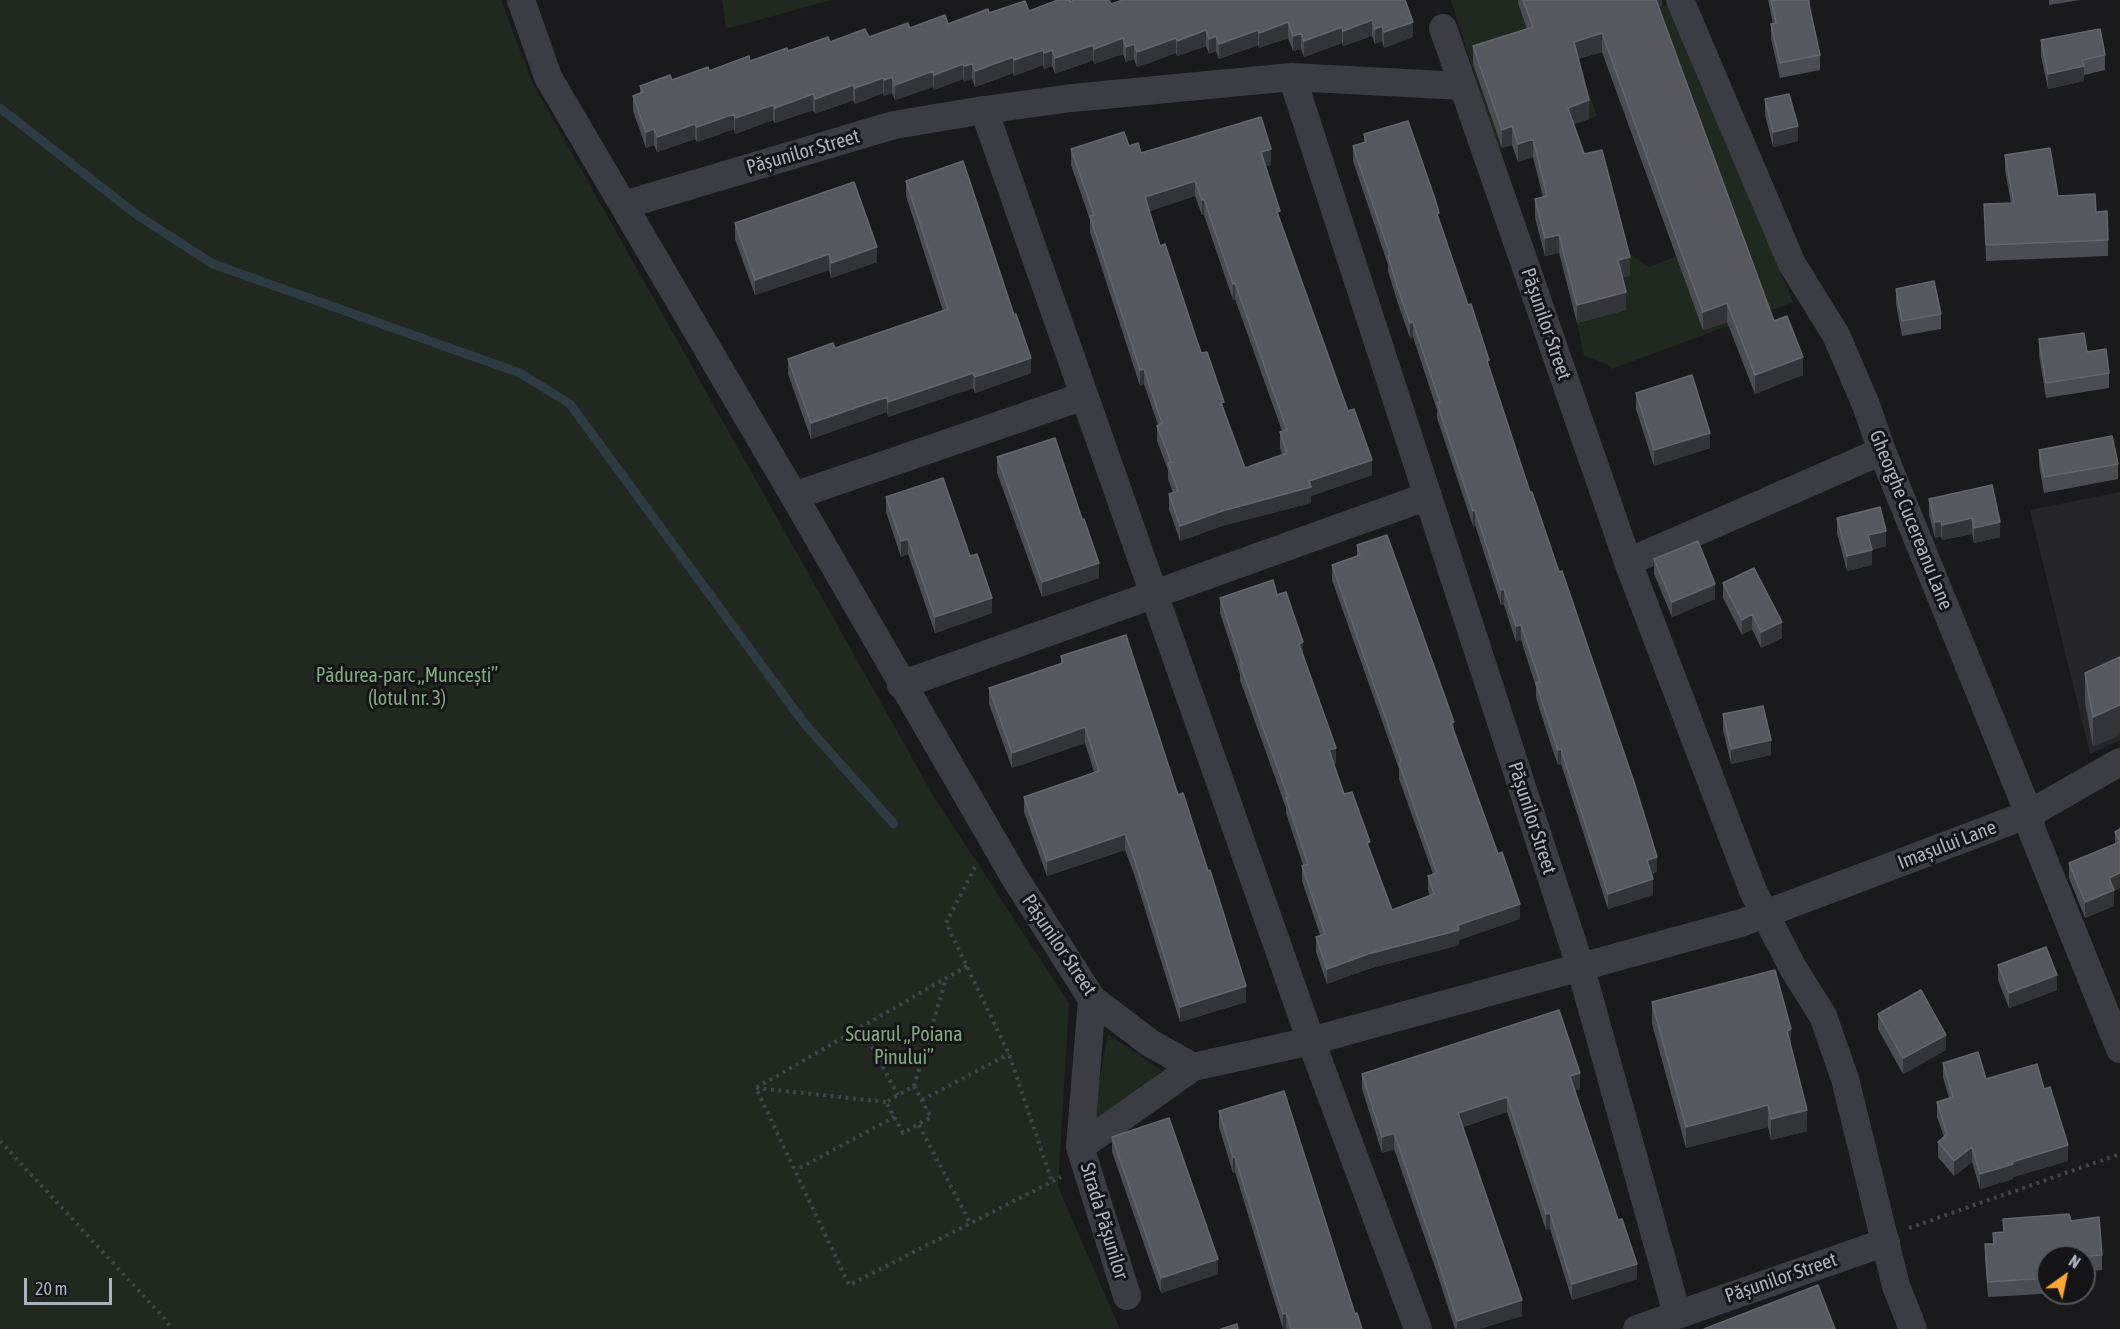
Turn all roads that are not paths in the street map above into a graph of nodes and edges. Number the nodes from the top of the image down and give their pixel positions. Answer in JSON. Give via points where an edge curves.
{"nodes":[{"id":1,"x":520,"y":0,"type":"edge"},
{"id":2,"x":1680,"y":0,"type":"edge"},
{"id":3,"x":1443,"y":28,"type":"dead end"},
{"id":4,"x":1292,"y":77,"type":"junction"},
{"id":5,"x":1462,"y":86,"type":"junction"},
{"id":6,"x":984,"y":110,"type":"junction"},
{"id":7,"x":624,"y":205,"type":"junction"},
{"id":8,"x":1084,"y":396,"type":"junction"},
{"id":9,"x":1882,"y":451,"type":"junction"},
{"id":10,"x":794,"y":496,"type":"junction"},
{"id":11,"x":1428,"y":496,"type":"junction"},
{"id":12,"x":1628,"y":562,"type":"junction"},
{"id":13,"x":1153,"y":593,"type":"junction"},
{"id":14,"x":901,"y":685,"type":"junction"},
{"id":15,"x":2120,"y":762,"type":"edge"},
{"id":16,"x":2029,"y":814,"type":"junction"},
{"id":17,"x":1767,"y":914,"type":"junction"},
{"id":18,"x":1581,"y":969,"type":"junction"},
{"id":19,"x":1092,"y":999,"type":"junction"},
{"id":20,"x":1311,"y":1041,"type":"junction"},
{"id":21,"x":2120,"y":1049,"type":"edge"},
{"id":22,"x":1193,"y":1067,"type":"junction"},
{"id":23,"x":1083,"y":1156,"type":"junction"},
{"id":24,"x":1886,"y":1242,"type":"junction"},
{"id":25,"x":1127,"y":1296,"type":"dead end"},
{"id":26,"x":1677,"y":1314,"type":"junction"},
{"id":27,"x":1418,"y":1329,"type":"edge"},
{"id":28,"x":1637,"y":1329,"type":"edge"},
{"id":29,"x":1913,"y":1329,"type":"edge"}],
"edges":[{"from":1,"to":7,"type":"street","name":"Pășunilor Street","via":[[548,77]]},
{"from":2,"to":9,"type":"street","name":"Gheorghe Cucereanu Lane","via":[[1792,264],[1836,335]]},
{"from":3,"to":5,"type":"street","name":"Pășunilor Street"},
{"from":4,"to":5,"type":"street","name":"Pășunilor Street"},
{"from":4,"to":6,"type":"street","name":"Pășunilor Street"},
{"from":4,"to":11,"type":"street","name":"Pășunilor Street"},
{"from":5,"to":12,"type":"street","name":"Pășunilor Street"},
{"from":6,"to":7,"type":"street","name":"Pășunilor Street","via":[[894,125]]},
{"from":6,"to":8,"type":"street"},
{"from":7,"to":10,"type":"street","name":"Pășunilor Street"},
{"from":8,"to":10,"type":"street"},
{"from":8,"to":13,"type":"street"},
{"from":9,"to":12,"type":"street"},
{"from":9,"to":16,"type":"street","name":"Gheorghe Cucereanu Lane"},
{"from":10,"to":14,"type":"street","name":"Pășunilor Street"},
{"from":11,"to":13,"type":"street"},
{"from":11,"to":18,"type":"street","name":"Pășunilor Street"},
{"from":12,"to":17,"type":"street","name":"Pășunilor Street","via":[[1753,891]]},
{"from":13,"to":14,"type":"street"},
{"from":13,"to":20,"type":"street"},
{"from":14,"to":19,"type":"street","name":"Pășunilor Street"},
{"from":15,"to":16,"type":"street","name":"Imașului Lane"},
{"from":16,"to":17,"type":"street","name":"Imașului Lane"},
{"from":16,"to":21,"type":"street","name":"Gheorghe Cucereanu Lane","via":[[2032,831]]},
{"from":17,"to":18,"type":"street"},
{"from":17,"to":24,"type":"street","name":"Pășunilor Street","via":[[1793,968],[1823,1016],[1845,1079]]},
{"from":18,"to":20,"type":"street"},
{"from":18,"to":26,"type":"street","name":"Pășunilor Street"},
{"from":19,"to":22,"type":"street","name":"Pășunilor Street","via":[[1150,1043]]},
{"from":19,"to":23,"type":"street","name":"Strada Pășunilor"},
{"from":20,"to":22,"type":"street"},
{"from":20,"to":27,"type":"street"},
{"from":22,"to":23,"type":"street","name":"Strada Pășunilor"},
{"from":23,"to":25,"type":"street","name":"Strada Pășunilor"},
{"from":24,"to":26,"type":"street","name":"Pășunilor Street"},
{"from":24,"to":29,"type":"street","name":"Pășunilor Street","via":[[1896,1286]]},
{"from":26,"to":28,"type":"street","name":"Pășunilor Street"}]}
